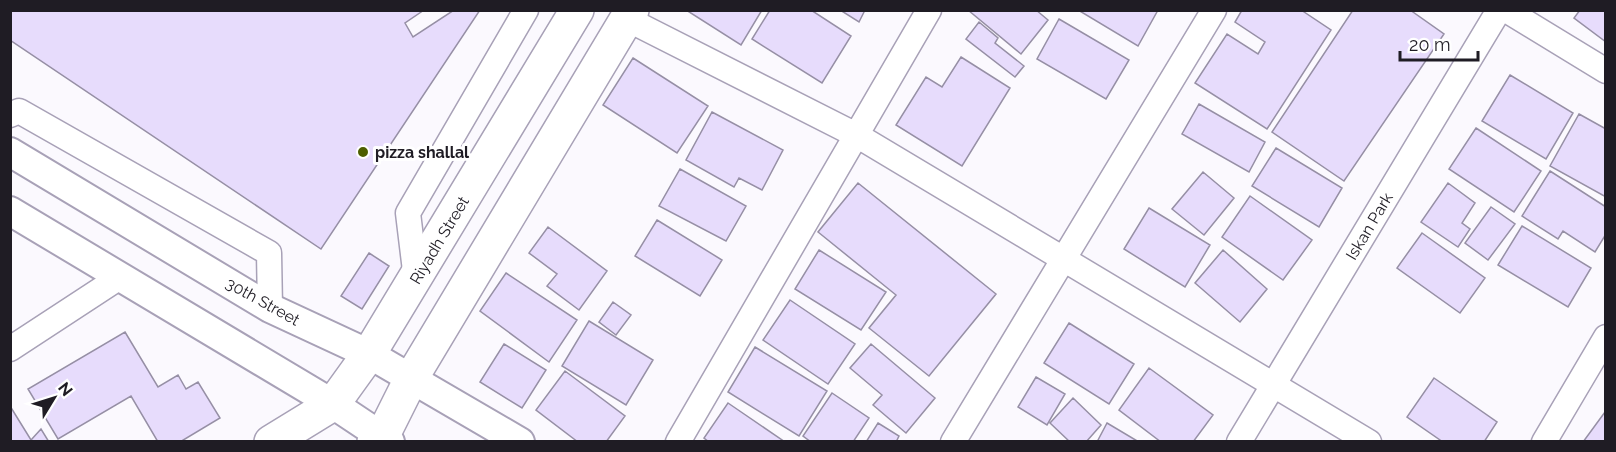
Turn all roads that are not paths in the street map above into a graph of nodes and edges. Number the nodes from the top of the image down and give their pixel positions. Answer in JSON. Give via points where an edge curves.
{"nodes":[{"id":1,"x":526,"y":10,"type":"edge"},
{"id":2,"x":577,"y":10,"type":"edge"},
{"id":3,"x":928,"y":10,"type":"edge"},
{"id":4,"x":1214,"y":10,"type":"edge"},
{"id":5,"x":1499,"y":10,"type":"edge"},
{"id":6,"x":1506,"y":10,"type":"edge"},
{"id":7,"x":629,"y":15,"type":"edge"},
{"id":8,"x":1605,"y":70,"type":"edge"},
{"id":9,"x":10,"y":115,"type":"edge"},
{"id":10,"x":858,"y":136,"type":"junction"},
{"id":11,"x":10,"y":152,"type":"edge"},
{"id":12,"x":10,"y":211,"type":"edge"},
{"id":13,"x":1064,"y":259,"type":"junction"},
{"id":14,"x":120,"y":277,"type":"junction"},
{"id":15,"x":416,"y":279,"type":"junction"},
{"id":16,"x":270,"y":308,"type":"junction"},
{"id":17,"x":1605,"y":337,"type":"edge"},
{"id":18,"x":10,"y":349,"type":"edge"},
{"id":19,"x":369,"y":354,"type":"junction"},
{"id":20,"x":412,"y":377,"type":"junction"},
{"id":21,"x":1274,"y":384,"type":"junction"},
{"id":22,"x":333,"y":404,"type":"junction"},
{"id":23,"x":382,"y":440,"type":"edge"},
{"id":24,"x":271,"y":441,"type":"edge"},
{"id":25,"x":519,"y":441,"type":"edge"},
{"id":26,"x":678,"y":441,"type":"edge"},
{"id":27,"x":953,"y":441,"type":"edge"},
{"id":28,"x":1239,"y":441,"type":"edge"},
{"id":29,"x":1369,"y":441,"type":"edge"},
{"id":30,"x":1544,"y":441,"type":"edge"}],
"edges":[{"from":1,"to":15,"type":"street","via":[[408,213]]},
{"from":2,"to":15,"type":"main road","name":"Riyadh Street"},
{"from":3,"to":10,"type":"street"},
{"from":4,"to":13,"type":"street"},
{"from":5,"to":21,"type":"street","name":"Iskan Park"},
{"from":6,"to":8,"type":"street"},
{"from":7,"to":10,"type":"street"},
{"from":7,"to":20,"type":"main road"},
{"from":9,"to":16,"type":"street","via":[[19,111],[268,253]]},
{"from":10,"to":13,"type":"street"},
{"from":10,"to":26,"type":"street"},
{"from":11,"to":16,"type":"street","name":"30th Street"},
{"from":12,"to":14,"type":"street"},
{"from":13,"to":21,"type":"street"},
{"from":13,"to":27,"type":"street"},
{"from":14,"to":18,"type":"street"},
{"from":14,"to":22,"type":"street"},
{"from":15,"to":19,"type":"main road","name":"Riyadh Street"},
{"from":16,"to":19,"type":"street","name":"30th Street"},
{"from":17,"to":30,"type":"street"},
{"from":19,"to":20,"type":"street","name":"30th Street"},
{"from":19,"to":22,"type":"main road","name":"Riyadh Street"},
{"from":20,"to":23,"type":"main road"},
{"from":20,"to":25,"type":"street","name":"30th Street"},
{"from":21,"to":28,"type":"street","name":"Iskan Park"},
{"from":21,"to":29,"type":"street"},
{"from":22,"to":23,"type":"street"},
{"from":22,"to":24,"type":"main road","name":"Riyadh Street"}]}
